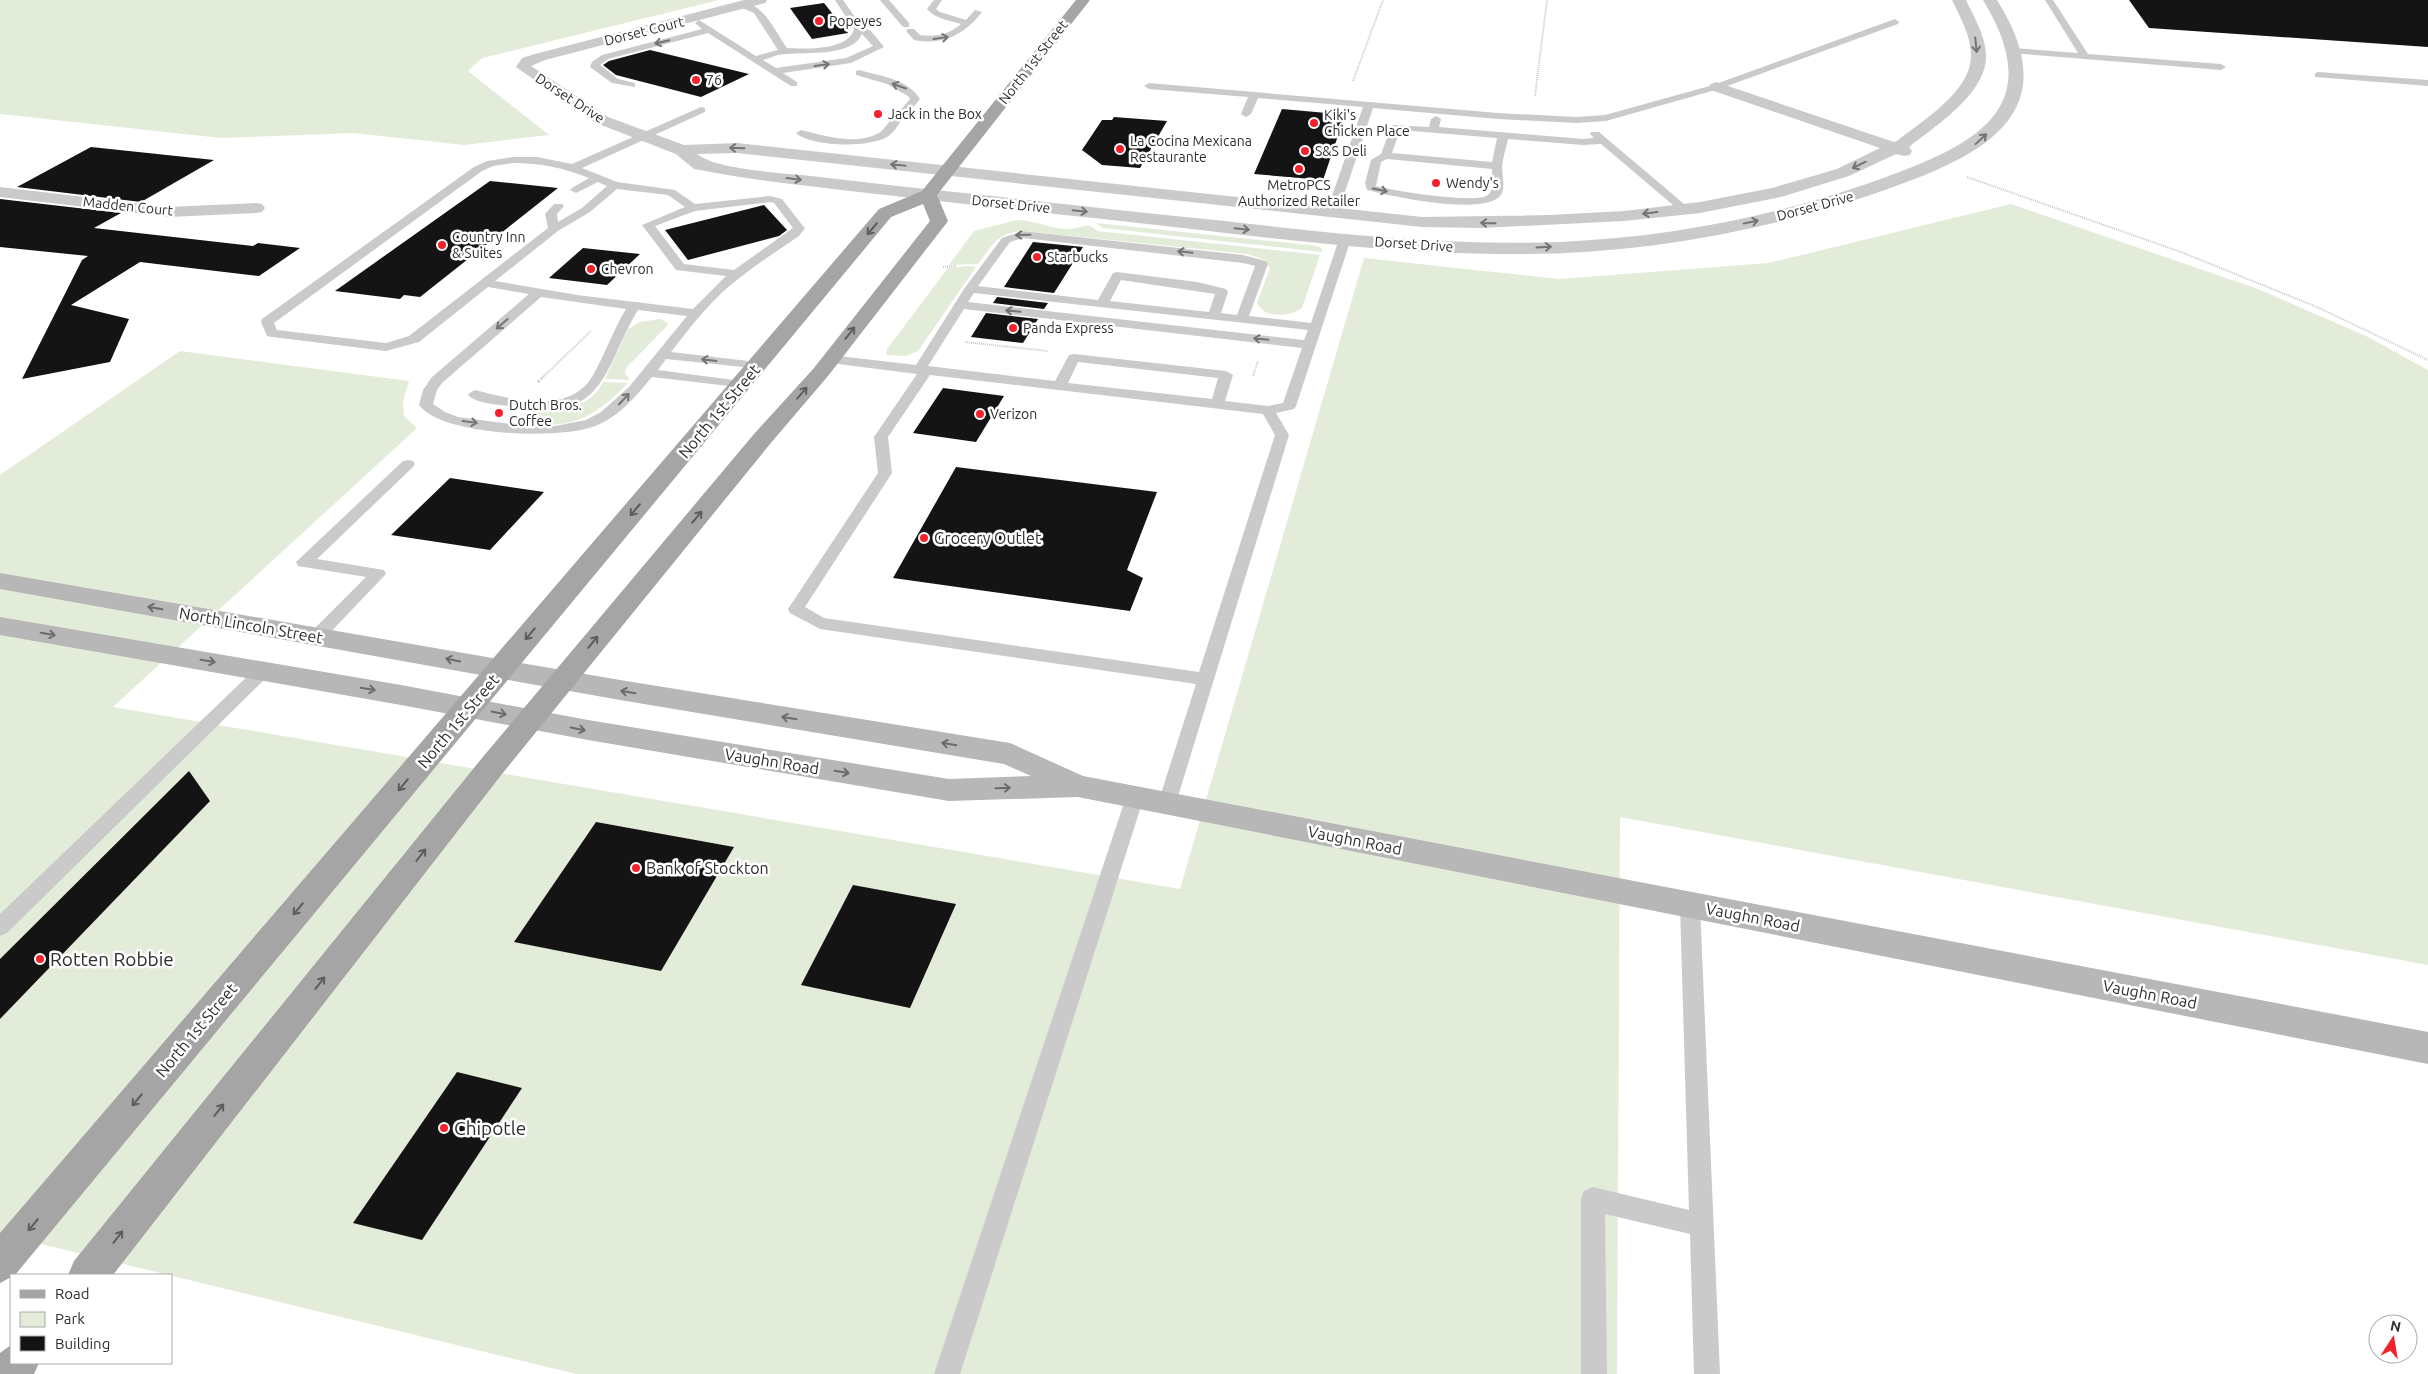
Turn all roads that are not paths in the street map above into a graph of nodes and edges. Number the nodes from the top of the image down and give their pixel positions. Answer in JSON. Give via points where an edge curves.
{"nodes":[{"id":1,"x":760,"y":0,"type":"edge"},
{"id":2,"x":839,"y":0,"type":"edge"},
{"id":3,"x":884,"y":0,"type":"edge"},
{"id":4,"x":938,"y":0,"type":"edge"},
{"id":5,"x":1083,"y":0,"type":"edge"},
{"id":6,"x":1959,"y":0,"type":"edge"},
{"id":7,"x":1990,"y":0,"type":"edge"},
{"id":8,"x":2049,"y":0,"type":"edge"},
{"id":9,"x":743,"y":5,"type":"junction"},
{"id":10,"x":978,"y":12,"type":"dead end"},
{"id":11,"x":692,"y":18,"type":"junction"},
{"id":12,"x":1896,"y":22,"type":"dead end"},
{"id":13,"x":968,"y":23,"type":"junction"},
{"id":14,"x":859,"y":29,"type":"junction"},
{"id":15,"x":709,"y":30,"type":"junction"},
{"id":16,"x":784,"y":50,"type":"junction"},
{"id":17,"x":2014,"y":51,"type":"junction"},
{"id":18,"x":2085,"y":57,"type":"junction"},
{"id":19,"x":755,"y":59,"type":"junction"},
{"id":20,"x":527,"y":61,"type":"joint"},
{"id":21,"x":2221,"y":67,"type":"dead end"},
{"id":22,"x":774,"y":71,"type":"junction"},
{"id":23,"x":859,"y":73,"type":"dead end"},
{"id":24,"x":2318,"y":75,"type":"dead end"},
{"id":25,"x":2428,"y":83,"type":"edge"},
{"id":26,"x":794,"y":84,"type":"dead end"},
{"id":27,"x":632,"y":85,"type":"dead end"},
{"id":28,"x":1149,"y":86,"type":"dead end"},
{"id":29,"x":1716,"y":87,"type":"junction"},
{"id":30,"x":1254,"y":96,"type":"junction"},
{"id":31,"x":1369,"y":106,"type":"junction"},
{"id":32,"x":701,"y":110,"type":"dead end"},
{"id":33,"x":1439,"y":112,"type":"junction"},
{"id":34,"x":1246,"y":114,"type":"dead end"},
{"id":35,"x":1577,"y":120,"type":"junction"},
{"id":36,"x":1433,"y":130,"type":"junction"},
{"id":37,"x":801,"y":133,"type":"dead end"},
{"id":38,"x":641,"y":136,"type":"junction"},
{"id":39,"x":1503,"y":136,"type":"junction"},
{"id":40,"x":1603,"y":141,"type":"junction"},
{"id":41,"x":1896,"y":148,"type":"junction"},
{"id":42,"x":682,"y":150,"type":"junction"},
{"id":43,"x":1386,"y":156,"type":"junction"},
{"id":44,"x":1939,"y":163,"type":"junction"},
{"id":45,"x":1497,"y":166,"type":"junction"},
{"id":46,"x":574,"y":168,"type":"junction"},
{"id":47,"x":947,"y":170,"type":"junction"},
{"id":48,"x":597,"y":178,"type":"junction"},
{"id":49,"x":615,"y":185,"type":"junction"},
{"id":50,"x":576,"y":190,"type":"dead end"},
{"id":51,"x":0,"y":192,"type":"edge"},
{"id":52,"x":928,"y":195,"type":"junction"},
{"id":53,"x":558,"y":206,"type":"dead end"},
{"id":54,"x":256,"y":208,"type":"dead end"},
{"id":55,"x":693,"y":208,"type":"junction"},
{"id":56,"x":1684,"y":209,"type":"junction"},
{"id":57,"x":1332,"y":214,"type":"junction"},
{"id":58,"x":554,"y":229,"type":"junction"},
{"id":59,"x":1345,"y":239,"type":"junction"},
{"id":60,"x":736,"y":274,"type":"junction"},
{"id":61,"x":485,"y":284,"type":"junction"},
{"id":62,"x":970,"y":290,"type":"junction"},
{"id":63,"x":539,"y":292,"type":"junction"},
{"id":64,"x":1102,"y":304,"type":"junction"},
{"id":65,"x":635,"y":305,"type":"junction"},
{"id":66,"x":960,"y":306,"type":"junction"},
{"id":67,"x":695,"y":314,"type":"junction"},
{"id":68,"x":1214,"y":316,"type":"junction"},
{"id":69,"x":1242,"y":319,"type":"junction"},
{"id":70,"x":1316,"y":326,"type":"junction"},
{"id":71,"x":1310,"y":345,"type":"junction"},
{"id":72,"x":662,"y":355,"type":"junction"},
{"id":73,"x":830,"y":359,"type":"junction"},
{"id":74,"x":757,"y":366,"type":"junction"},
{"id":75,"x":922,"y":370,"type":"junction"},
{"id":76,"x":646,"y":372,"type":"junction"},
{"id":77,"x":740,"y":385,"type":"junction"},
{"id":78,"x":1059,"y":386,"type":"junction"},
{"id":79,"x":475,"y":394,"type":"dead end"},
{"id":80,"x":1217,"y":404,"type":"junction"},
{"id":81,"x":1268,"y":410,"type":"junction"},
{"id":82,"x":408,"y":464,"type":"dead end"},
{"id":83,"x":0,"y":581,"type":"edge"},
{"id":84,"x":0,"y":626,"type":"edge"},
{"id":85,"x":318,"y":636,"type":"junction"},
{"id":86,"x":501,"y":669,"type":"junction"},
{"id":87,"x":262,"y":671,"type":"junction"},
{"id":88,"x":1206,"y":679,"type":"junction"},
{"id":89,"x":562,"y":680,"type":"junction"},
{"id":90,"x":468,"y":708,"type":"junction"},
{"id":91,"x":530,"y":719,"type":"junction"},
{"id":92,"x":1078,"y":786,"type":"junction"},
{"id":93,"x":1135,"y":797,"type":"junction"},
{"id":94,"x":1167,"y":803,"type":"junction"},
{"id":95,"x":1690,"y":905,"type":"junction"},
{"id":96,"x":0,"y":927,"type":"edge"},
{"id":97,"x":2428,"y":1048,"type":"edge"},
{"id":98,"x":1702,"y":1225,"type":"junction"},
{"id":99,"x":0,"y":1263,"type":"edge"},
{"id":100,"x":89,"y":1274,"type":"edge"},
{"id":101,"x":17,"y":1364,"type":"edge"},
{"id":102,"x":9,"y":1374,"type":"edge"},
{"id":103,"x":947,"y":1374,"type":"edge"},
{"id":104,"x":1594,"y":1374,"type":"edge"},
{"id":105,"x":1707,"y":1374,"type":"edge"}],
"edges":[{"from":1,"to":9,"type":"street","name":"Dorset Court"},
{"from":2,"to":14,"type":"lane"},
{"from":3,"to":13,"type":"lane","one_way":true,"via":[[917,38],[934,40],[950,37]]},
{"from":4,"to":13,"type":"lane","via":[[931,10]]},
{"from":5,"to":47,"type":"main road","name":"North 1st Street"},
{"from":6,"to":41,"type":"street","name":"Dorset Drive","one_way":true,"via":[[1977,41],[1977,70],[1963,92],[1940,117]]},
{"from":7,"to":17,"type":"street","name":"Dorset Drive","via":[[2007,29]]},
{"from":8,"to":18,"type":"lane"},
{"from":9,"to":11,"type":"street","name":"Dorset Court"},
{"from":9,"to":16,"type":"lane","via":[[757,11]]},
{"from":10,"to":13,"type":"lane"},
{"from":11,"to":15,"type":"lane"},
{"from":11,"to":20,"type":"street","name":"Dorset Court"},
{"from":12,"to":29,"type":"lane"},
{"from":14,"to":16,"type":"lane","via":[[857,36],[843,45],[806,52]]},
{"from":22,"to":14,"type":"lane","one_way":true,"via":[[848,61],[879,47],[868,33]]},
{"from":15,"to":19,"type":"lane"},
{"from":15,"to":27,"type":"lane","one_way":true,"via":[[605,57],[595,64],[615,81]]},
{"from":16,"to":19,"type":"lane"},
{"from":17,"to":18,"type":"lane"},
{"from":44,"to":17,"type":"street","name":"Dorset Drive","one_way":true,"via":[[1974,146],[2012,102],[2017,75]]},
{"from":18,"to":21,"type":"lane"},
{"from":19,"to":22,"type":"lane"},
{"from":20,"to":38,"type":"street","name":"Dorset Drive","via":[[522,67],[602,120]]},
{"from":22,"to":26,"type":"lane"},
{"from":37,"to":23,"type":"lane","one_way":true,"via":[[864,141],[882,136],[915,99],[913,92],[906,88]]},
{"from":24,"to":25,"type":"lane"},
{"from":28,"to":30,"type":"lane"},
{"from":29,"to":35,"type":"lane","via":[[1606,118]]},
{"from":29,"to":41,"type":"street"},
{"from":30,"to":31,"type":"lane"},
{"from":30,"to":34,"type":"lane"},
{"from":31,"to":33,"type":"lane"},
{"from":31,"to":57,"type":"lane"},
{"from":32,"to":38,"type":"lane"},
{"from":33,"to":35,"type":"lane"},
{"from":33,"to":36,"type":"lane"},
{"from":35,"to":40,"type":"lane"},
{"from":36,"to":39,"type":"lane"},
{"from":36,"to":43,"type":"lane","via":[[1396,127]]},
{"from":38,"to":42,"type":"street","name":"Dorset Drive"},
{"from":38,"to":46,"type":"lane"},
{"from":39,"to":40,"type":"lane"},
{"from":39,"to":45,"type":"lane"},
{"from":40,"to":56,"type":"lane"},
{"from":41,"to":44,"type":"street"},
{"from":41,"to":56,"type":"street","name":"Dorset Drive","one_way":true,"via":[[1846,172],[1756,197]]},
{"from":47,"to":42,"type":"street","name":"Dorset Drive","one_way":true,"via":[[737,148]]},
{"from":42,"to":52,"type":"street","name":"Dorset Drive","one_way":true,"via":[[700,165],[743,174]]},
{"from":43,"to":45,"type":"lane"},
{"from":43,"to":45,"type":"lane","one_way":true,"via":[[1376,160],[1371,188],[1476,202],[1492,198],[1497,192]]},
{"from":59,"to":44,"type":"street","name":"Dorset Drive","one_way":true,"via":[[1446,247],[1610,244],[1703,232],[1844,200]]},
{"from":46,"to":48,"type":"lane"},
{"from":46,"to":61,"type":"lane","via":[[538,160],[513,160],[478,169],[267,322],[272,333],[386,346],[414,339]]},
{"from":47,"to":52,"type":"main road","name":"North 1st Street"},
{"from":47,"to":57,"type":"street","name":"Dorset Drive"},
{"from":48,"to":49,"type":"lane"},
{"from":48,"to":50,"type":"lane"},
{"from":49,"to":55,"type":"lane","via":[[672,192]]},
{"from":49,"to":58,"type":"lane","via":[[586,210]]},
{"from":51,"to":54,"type":"street","name":"Madden Court","via":[[169,212]]},
{"from":52,"to":59,"type":"street","name":"Dorset Drive","one_way":true},
{"from":73,"to":52,"type":"main road","one_way":true,"via":[[939,221]]},
{"from":52,"to":74,"type":"main road","name":"North 1st Street","one_way":true,"via":[[885,213]]},
{"from":53,"to":58,"type":"lane","via":[[551,214]]},
{"from":55,"to":60,"type":"lane","via":[[648,225],[680,267]]},
{"from":55,"to":60,"type":"lane","via":[[770,199],[778,201],[799,228]]},
{"from":56,"to":57,"type":"street","name":"Dorset Drive","one_way":true,"via":[[1605,218],[1512,223],[1422,222]]},
{"from":58,"to":61,"type":"lane"},
{"from":59,"to":70,"type":"lane"},
{"from":60,"to":67,"type":"lane"},
{"from":61,"to":63,"type":"lane"},
{"from":62,"to":64,"type":"lane"},
{"from":62,"to":66,"type":"lane"},
{"from":69,"to":62,"type":"lane","one_way":true,"via":[[1262,264],[1243,259],[1022,234],[1006,240]]},
{"from":63,"to":65,"type":"lane"},
{"from":63,"to":76,"type":"lane","one_way":true,"via":[[438,380],[430,390],[426,405],[433,412],[449,419],[524,430],[574,428],[608,414]]},
{"from":64,"to":68,"type":"lane"},
{"from":64,"to":68,"type":"lane","via":[[1117,276],[1222,292]]},
{"from":65,"to":67,"type":"lane"},
{"from":65,"to":79,"type":"lane","via":[[596,381],[584,396],[554,405],[538,405]]},
{"from":71,"to":66,"type":"lane","one_way":true},
{"from":66,"to":75,"type":"lane"},
{"from":67,"to":72,"type":"lane"},
{"from":68,"to":69,"type":"lane"},
{"from":69,"to":70,"type":"lane"},
{"from":70,"to":71,"type":"lane"},
{"from":71,"to":81,"type":"lane","via":[[1289,406]]},
{"from":74,"to":72,"type":"lane","one_way":true},
{"from":72,"to":76,"type":"lane"},
{"from":73,"to":75,"type":"lane"},
{"from":89,"to":73,"type":"main road","one_way":true},
{"from":74,"to":77,"type":"main road","name":"North 1st Street"},
{"from":75,"to":78,"type":"lane"},
{"from":75,"to":88,"type":"lane","via":[[881,437],[885,473],[796,609],[820,623]]},
{"from":76,"to":77,"type":"lane"},
{"from":77,"to":86,"type":"main road","name":"North 1st Street","one_way":true},
{"from":78,"to":80,"type":"lane"},
{"from":78,"to":80,"type":"lane","via":[[1074,358],[1226,375]]},
{"from":80,"to":81,"type":"lane"},
{"from":81,"to":88,"type":"lane","via":[[1282,435]]},
{"from":82,"to":85,"type":"lane","via":[[304,562],[378,574]]},
{"from":85,"to":83,"type":"street","name":"North Lincoln Street","one_way":true},
{"from":84,"to":87,"type":"street","one_way":true},
{"from":86,"to":85,"type":"street","name":"North Lincoln Street","one_way":true},
{"from":86,"to":89,"type":"street","name":"Vaughn Road"},
{"from":86,"to":90,"type":"main road","name":"North 1st Street"},
{"from":87,"to":90,"type":"street","one_way":true},
{"from":87,"to":96,"type":"lane"},
{"from":88,"to":94,"type":"lane"},
{"from":89,"to":91,"type":"main road"},
{"from":92,"to":89,"type":"street","name":"Vaughn Road","one_way":true,"via":[[1010,754]]},
{"from":90,"to":91,"type":"street","name":"Vaughn Road","one_way":true},
{"from":90,"to":99,"type":"main road","name":"North 1st Street","one_way":true},
{"from":91,"to":92,"type":"street","name":"Vaughn Road","one_way":true,"via":[[949,790]]},
{"from":100,"to":91,"type":"main road","one_way":true},
{"from":92,"to":93,"type":"street","name":"Vaughn Road"},
{"from":93,"to":94,"type":"street","name":"Vaughn Road"},
{"from":93,"to":103,"type":"lane"},
{"from":94,"to":95,"type":"street","name":"Vaughn Road"},
{"from":95,"to":97,"type":"street","name":"Vaughn Road"},
{"from":95,"to":98,"type":"lane"},
{"from":98,"to":104,"type":"lane","via":[[1594,1199]]},
{"from":98,"to":105,"type":"lane"},
{"from":101,"to":102,"type":"main road"}]}
